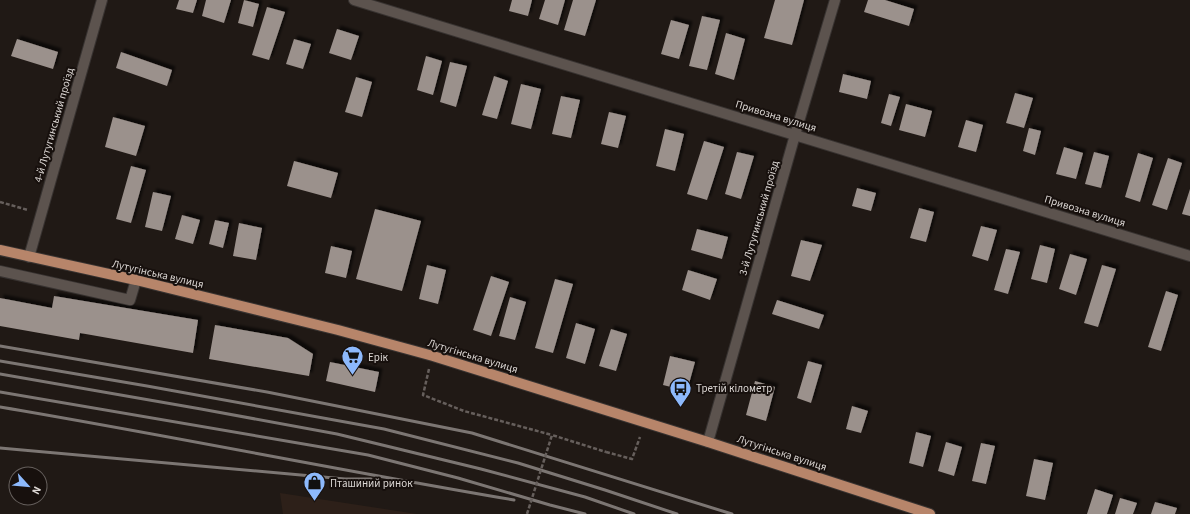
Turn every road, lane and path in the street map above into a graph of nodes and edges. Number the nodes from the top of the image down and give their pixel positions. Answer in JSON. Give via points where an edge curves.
{"nodes":[{"id":1,"x":102,"y":0,"type":"edge"},
{"id":2,"x":354,"y":0,"type":"edge"},
{"id":3,"x":835,"y":0,"type":"edge"},
{"id":4,"x":795,"y":135,"type":"junction"},
{"id":5,"x":0,"y":202,"type":"edge"},
{"id":6,"x":41,"y":214,"type":"junction"},
{"id":7,"x":0,"y":250,"type":"edge"},
{"id":8,"x":1190,"y":256,"type":"edge"},
{"id":9,"x":29,"y":257,"type":"junction"},
{"id":10,"x":0,"y":271,"type":"edge"},
{"id":11,"x":136,"y":280,"type":"junction"},
{"id":12,"x":433,"y":356,"type":"junction"},
{"id":13,"x":645,"y":422,"type":"junction"},
{"id":14,"x":552,"y":435,"type":"junction"},
{"id":15,"x":708,"y":442,"type":"junction"},
{"id":16,"x":527,"y":514,"type":"edge"},
{"id":17,"x":930,"y":514,"type":"edge"}],
"edges":[{"from":1,"to":6,"type":"street","name":"4-й Лутугинський проїзд"},
{"from":2,"to":4,"type":"street","name":"Привозна вулиця"},
{"from":3,"to":4,"type":"street","name":"3-й Лутугинський проїзд"},
{"from":4,"to":8,"type":"street","name":"Привозна вулиця"},
{"from":4,"to":15,"type":"street","name":"3-й Лутугинський проїзд"},
{"from":5,"to":6,"type":"path"},
{"from":6,"to":9,"type":"street","name":"4-й Лутугинський проїзд"},
{"from":7,"to":9,"type":"main road","name":"Лутугінська вулиця"},
{"from":9,"to":11,"type":"main road","name":"Лутугінська вулиця"},
{"from":10,"to":11,"type":"street","via":[[130,300]]},
{"from":11,"to":12,"type":"main road","name":"Лутугінська вулиця"},
{"from":12,"to":13,"type":"main road","name":"Лутугінська вулиця"},
{"from":12,"to":14,"type":"path","via":[[423,395],[464,411]]},
{"from":13,"to":14,"type":"path","bridge":true,"via":[[632,459]]},
{"from":13,"to":15,"type":"main road","name":"Лутугінська вулиця"},
{"from":14,"to":16,"type":"path","bridge":true},
{"from":15,"to":17,"type":"main road","name":"Лутугінська вулиця"}]}
